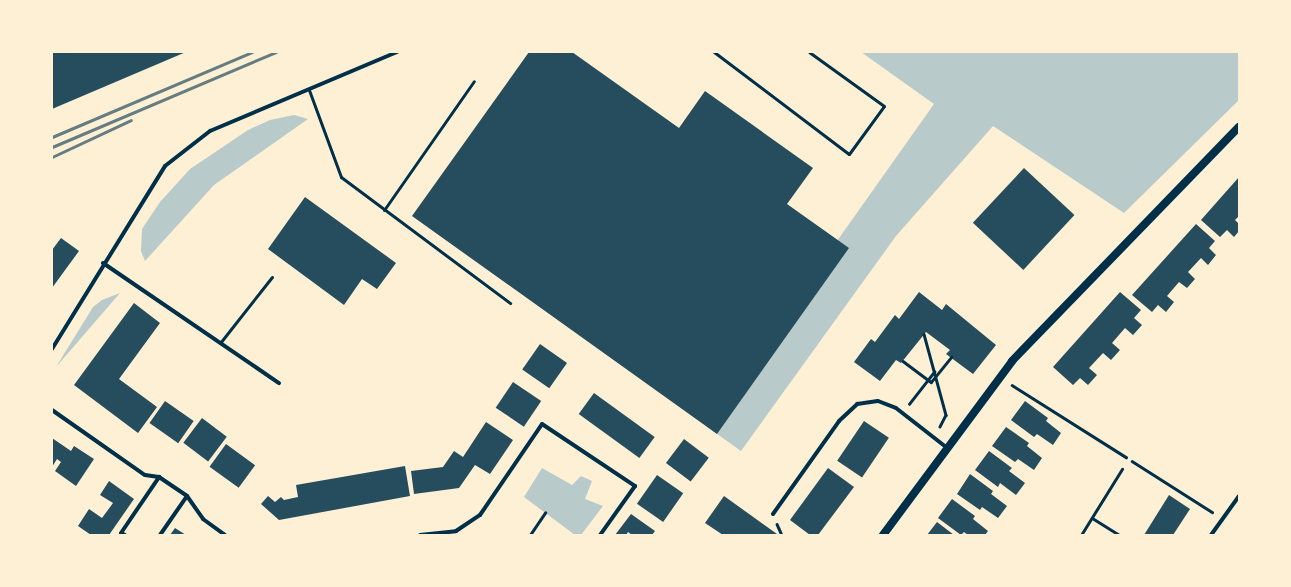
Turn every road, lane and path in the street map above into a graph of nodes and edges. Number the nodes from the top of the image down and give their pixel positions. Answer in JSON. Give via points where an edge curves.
{"nodes":[{"id":1,"x":396,"y":52,"type":"edge"},
{"id":2,"x":714,"y":52,"type":"edge"},
{"id":3,"x":809,"y":52,"type":"edge"},
{"id":4,"x":474,"y":81,"type":"dead end"},
{"id":5,"x":310,"y":90,"type":"junction"},
{"id":6,"x":1239,"y":127,"type":"edge"},
{"id":7,"x":384,"y":210,"type":"junction"},
{"id":8,"x":103,"y":263,"type":"junction"},
{"id":9,"x":272,"y":276,"type":"dead end"},
{"id":10,"x":510,"y":303,"type":"dead end"},
{"id":11,"x":924,"y":334,"type":"dead end"},
{"id":12,"x":220,"y":343,"type":"junction"},
{"id":13,"x":52,"y":349,"type":"edge"},
{"id":14,"x":950,"y":357,"type":"dead end"},
{"id":15,"x":903,"y":361,"type":"dead end"},
{"id":16,"x":934,"y":371,"type":"junction"},
{"id":17,"x":936,"y":376,"type":"junction"},
{"id":18,"x":999,"y":377,"type":"junction"},
{"id":19,"x":928,"y":380,"type":"junction"},
{"id":20,"x":279,"y":383,"type":"dead end"},
{"id":21,"x":52,"y":410,"type":"edge"},
{"id":22,"x":903,"y":412,"type":"junction"},
{"id":23,"x":934,"y":437,"type":"junction"},
{"id":24,"x":946,"y":447,"type":"junction"},
{"id":25,"x":1122,"y":470,"type":"dead end"},
{"id":26,"x":159,"y":477,"type":"junction"},
{"id":27,"x":186,"y":496,"type":"junction"},
{"id":28,"x":1239,"y":496,"type":"edge"},
{"id":29,"x":1212,"y":512,"type":"dead end"},
{"id":30,"x":546,"y":513,"type":"dead end"},
{"id":31,"x":773,"y":514,"type":"dead end"},
{"id":32,"x":1092,"y":518,"type":"junction"},
{"id":33,"x":125,"y":535,"type":"edge"},
{"id":34,"x":160,"y":535,"type":"edge"},
{"id":35,"x":225,"y":535,"type":"edge"},
{"id":36,"x":420,"y":535,"type":"edge"},
{"id":37,"x":530,"y":535,"type":"edge"},
{"id":38,"x":600,"y":535,"type":"edge"},
{"id":39,"x":884,"y":535,"type":"edge"},
{"id":40,"x":1081,"y":535,"type":"edge"},
{"id":41,"x":1119,"y":535,"type":"edge"},
{"id":42,"x":1211,"y":535,"type":"edge"}],
"edges":[{"from":1,"to":5,"type":"street"},
{"from":2,"to":3,"type":"lane","via":[[849,154],[884,106]]},
{"from":4,"to":7,"type":"lane"},
{"from":5,"to":7,"type":"lane","via":[[341,178]]},
{"from":5,"to":8,"type":"street","via":[[210,131],[165,166]]},
{"from":6,"to":18,"type":"main road","via":[[1042,329]]},
{"from":7,"to":10,"type":"lane"},
{"from":8,"to":12,"type":"street"},
{"from":8,"to":13,"type":"street"},
{"from":9,"to":12,"type":"lane"},
{"from":11,"to":16,"type":"path"},
{"from":12,"to":20,"type":"street"},
{"from":14,"to":17,"type":"path"},
{"from":15,"to":19,"type":"path"},
{"from":16,"to":17,"type":"path"},
{"from":16,"to":19,"type":"path"},
{"from":17,"to":19,"type":"path","via":[[931,382]]},
{"from":17,"to":23,"type":"path","via":[[946,415]]},
{"from":18,"to":24,"type":"main road"},
{"from":18,"to":29,"type":"path"},
{"from":19,"to":22,"type":"path"},
{"from":21,"to":26,"type":"street","via":[[145,475]]},
{"from":22,"to":23,"type":"street"},
{"from":22,"to":31,"type":"street","via":[[878,401],[857,404],[848,410]]},
{"from":23,"to":24,"type":"street"},
{"from":24,"to":39,"type":"main road"},
{"from":25,"to":32,"type":"lane"},
{"from":26,"to":27,"type":"street"},
{"from":26,"to":33,"type":"street","via":[[121,533]]},
{"from":27,"to":34,"type":"street"},
{"from":27,"to":35,"type":"street","via":[[203,519]]},
{"from":28,"to":42,"type":"street"},
{"from":30,"to":37,"type":"path"},
{"from":32,"to":40,"type":"lane"},
{"from":32,"to":41,"type":"lane"},
{"from":36,"to":38,"type":"street","via":[[456,531],[480,515],[542,424],[635,486]]}]}
